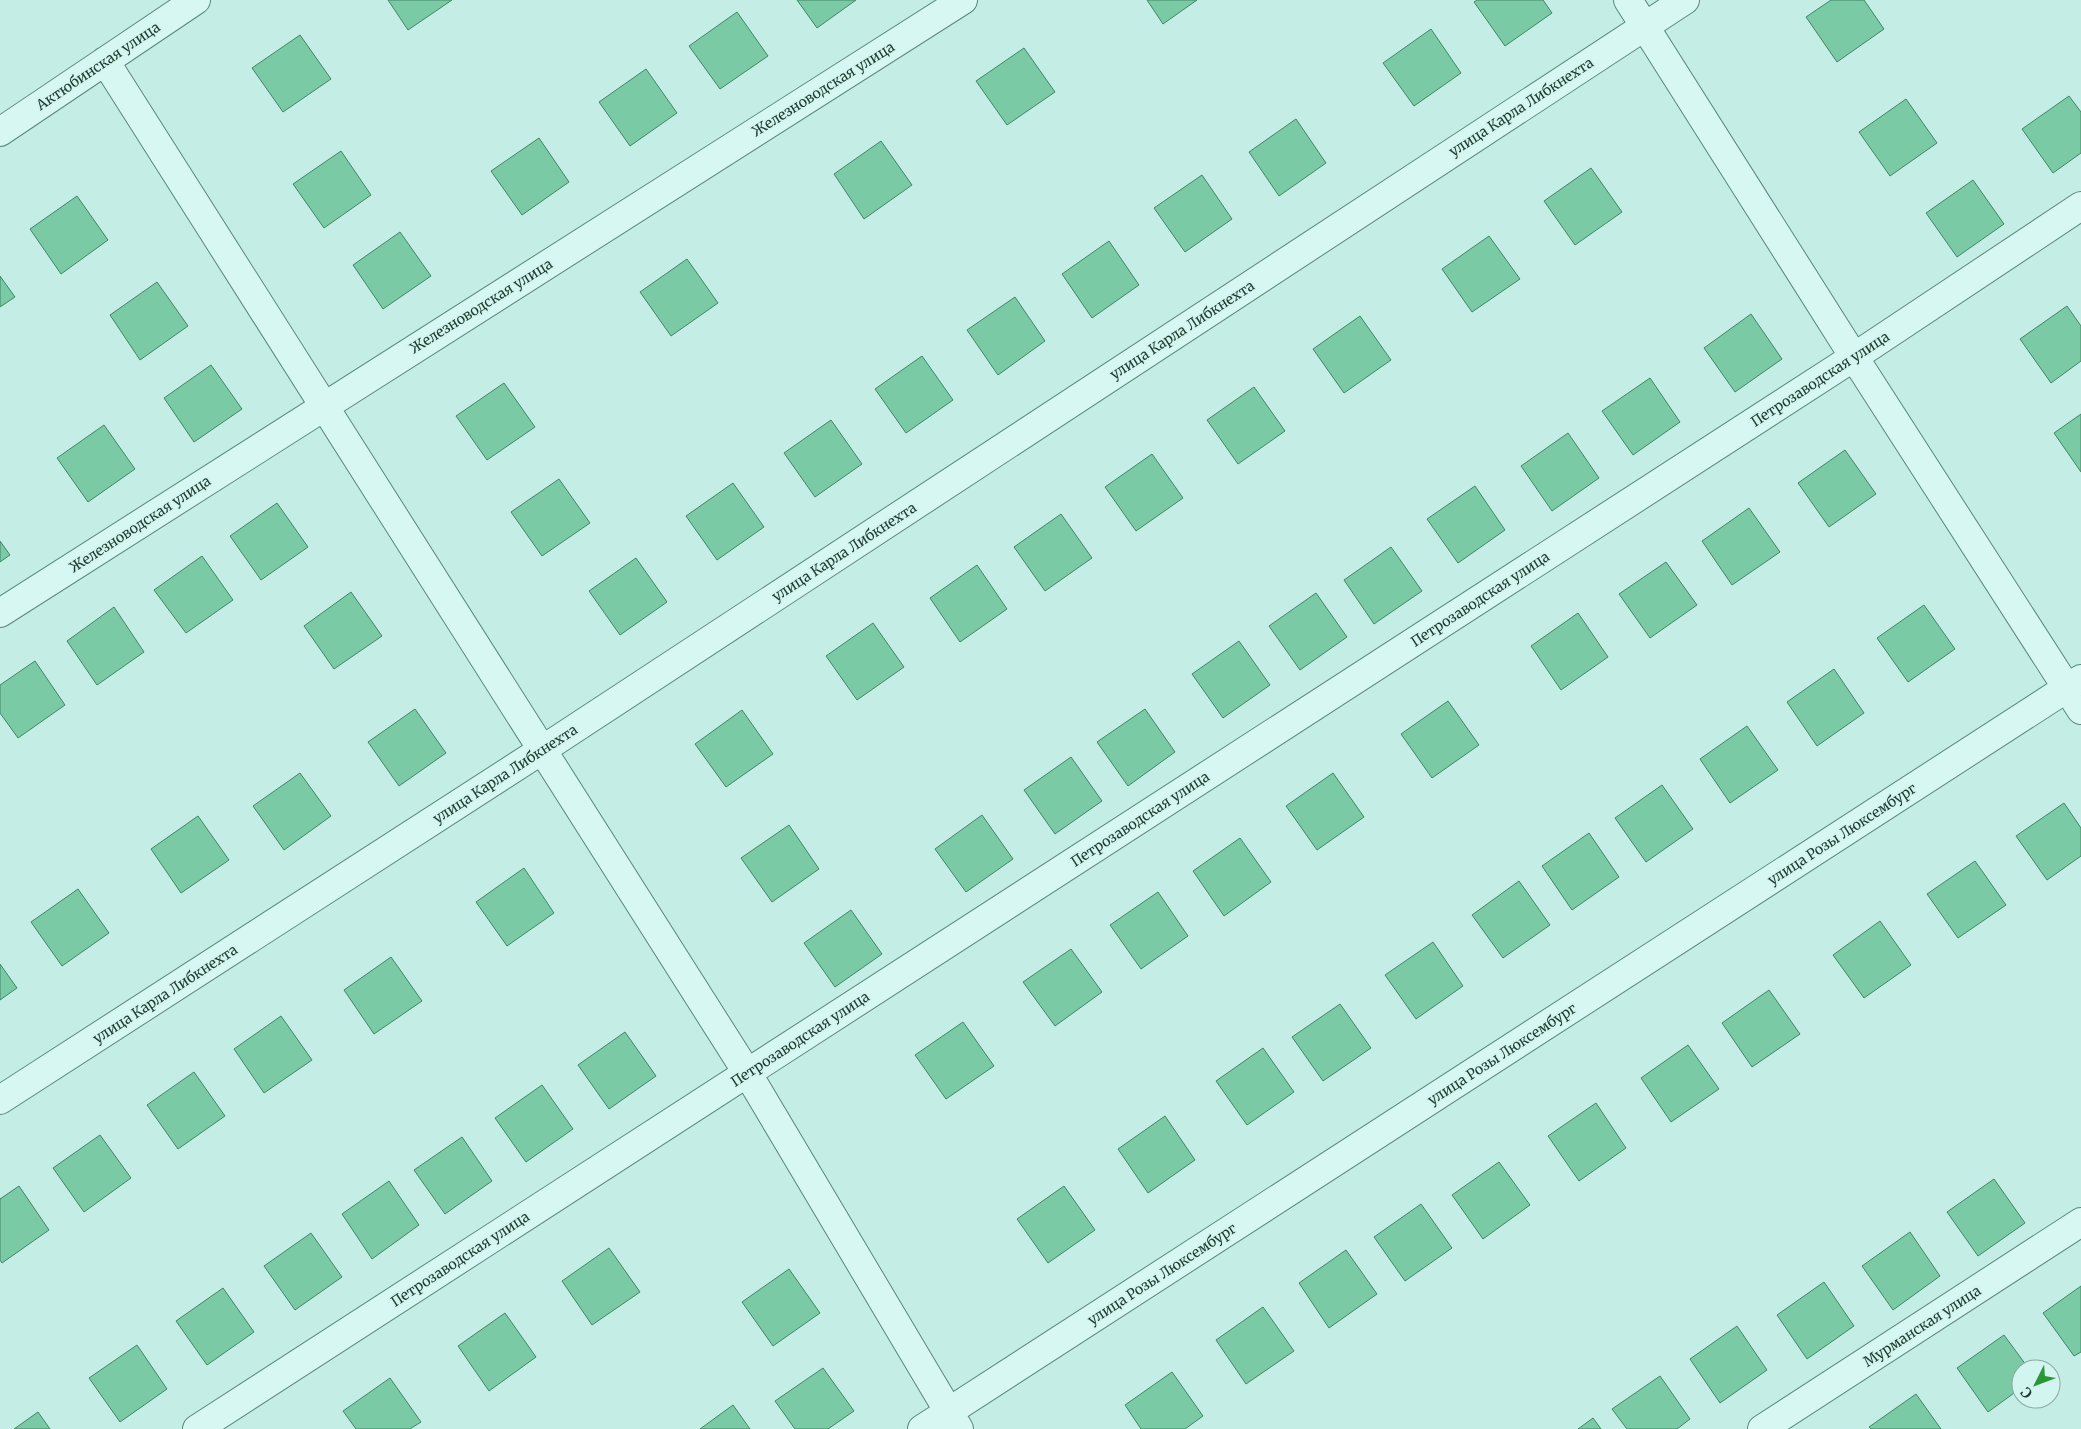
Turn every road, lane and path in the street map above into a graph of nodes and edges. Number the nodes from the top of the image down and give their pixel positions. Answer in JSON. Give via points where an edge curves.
{"nodes":[{"id":1,"x":196,"y":0,"type":"edge"},
{"id":2,"x":964,"y":0,"type":"edge"},
{"id":3,"x":1628,"y":0,"type":"edge"},
{"id":4,"x":1685,"y":0,"type":"edge"},
{"id":5,"x":1644,"y":26,"type":"junction"},
{"id":6,"x":105,"y":61,"type":"junction"},
{"id":7,"x":0,"y":132,"type":"edge"},
{"id":8,"x":2081,"y":206,"type":"edge"},
{"id":9,"x":1854,"y":357,"type":"junction"},
{"id":10,"x":324,"y":406,"type":"junction"},
{"id":11,"x":0,"y":613,"type":"edge"},
{"id":12,"x":2076,"y":692,"type":"edge"},
{"id":13,"x":542,"y":750,"type":"junction"},
{"id":14,"x":748,"y":1074,"type":"junction"},
{"id":15,"x":0,"y":1100,"type":"edge"},
{"id":16,"x":2081,"y":1222,"type":"edge"},
{"id":17,"x":953,"y":1421,"type":"edge"},
{"id":18,"x":197,"y":1429,"type":"edge"},
{"id":19,"x":922,"y":1429,"type":"edge"},
{"id":20,"x":1762,"y":1429,"type":"edge"}],
"edges":[{"from":1,"to":6,"type":"street","name":"Актюбинская улица"},
{"from":2,"to":10,"type":"street","name":"Железноводская улица"},
{"from":3,"to":5,"type":"street"},
{"from":4,"to":5,"type":"street","name":"улица Карла Либкнехта"},
{"from":5,"to":9,"type":"street"},
{"from":5,"to":13,"type":"street","name":"улица Карла Либкнехта"},
{"from":6,"to":7,"type":"street","name":"Актюбинская улица"},
{"from":6,"to":10,"type":"street"},
{"from":8,"to":9,"type":"street","name":"Петрозаводская улица"},
{"from":9,"to":12,"type":"street"},
{"from":9,"to":14,"type":"street","name":"Петрозаводская улица"},
{"from":10,"to":11,"type":"street","name":"Железноводская улица"},
{"from":10,"to":13,"type":"street"},
{"from":12,"to":17,"type":"street","name":"улица Розы Люксембург"},
{"from":13,"to":14,"type":"street"},
{"from":13,"to":15,"type":"street","name":"улица Карла Либкнехта"},
{"from":14,"to":17,"type":"street"},
{"from":14,"to":18,"type":"street","name":"Петрозаводская улица"},
{"from":16,"to":20,"type":"street","name":"Мурманская улица"},
{"from":17,"to":19,"type":"street","name":"улица Розы Люксембург"}]}
